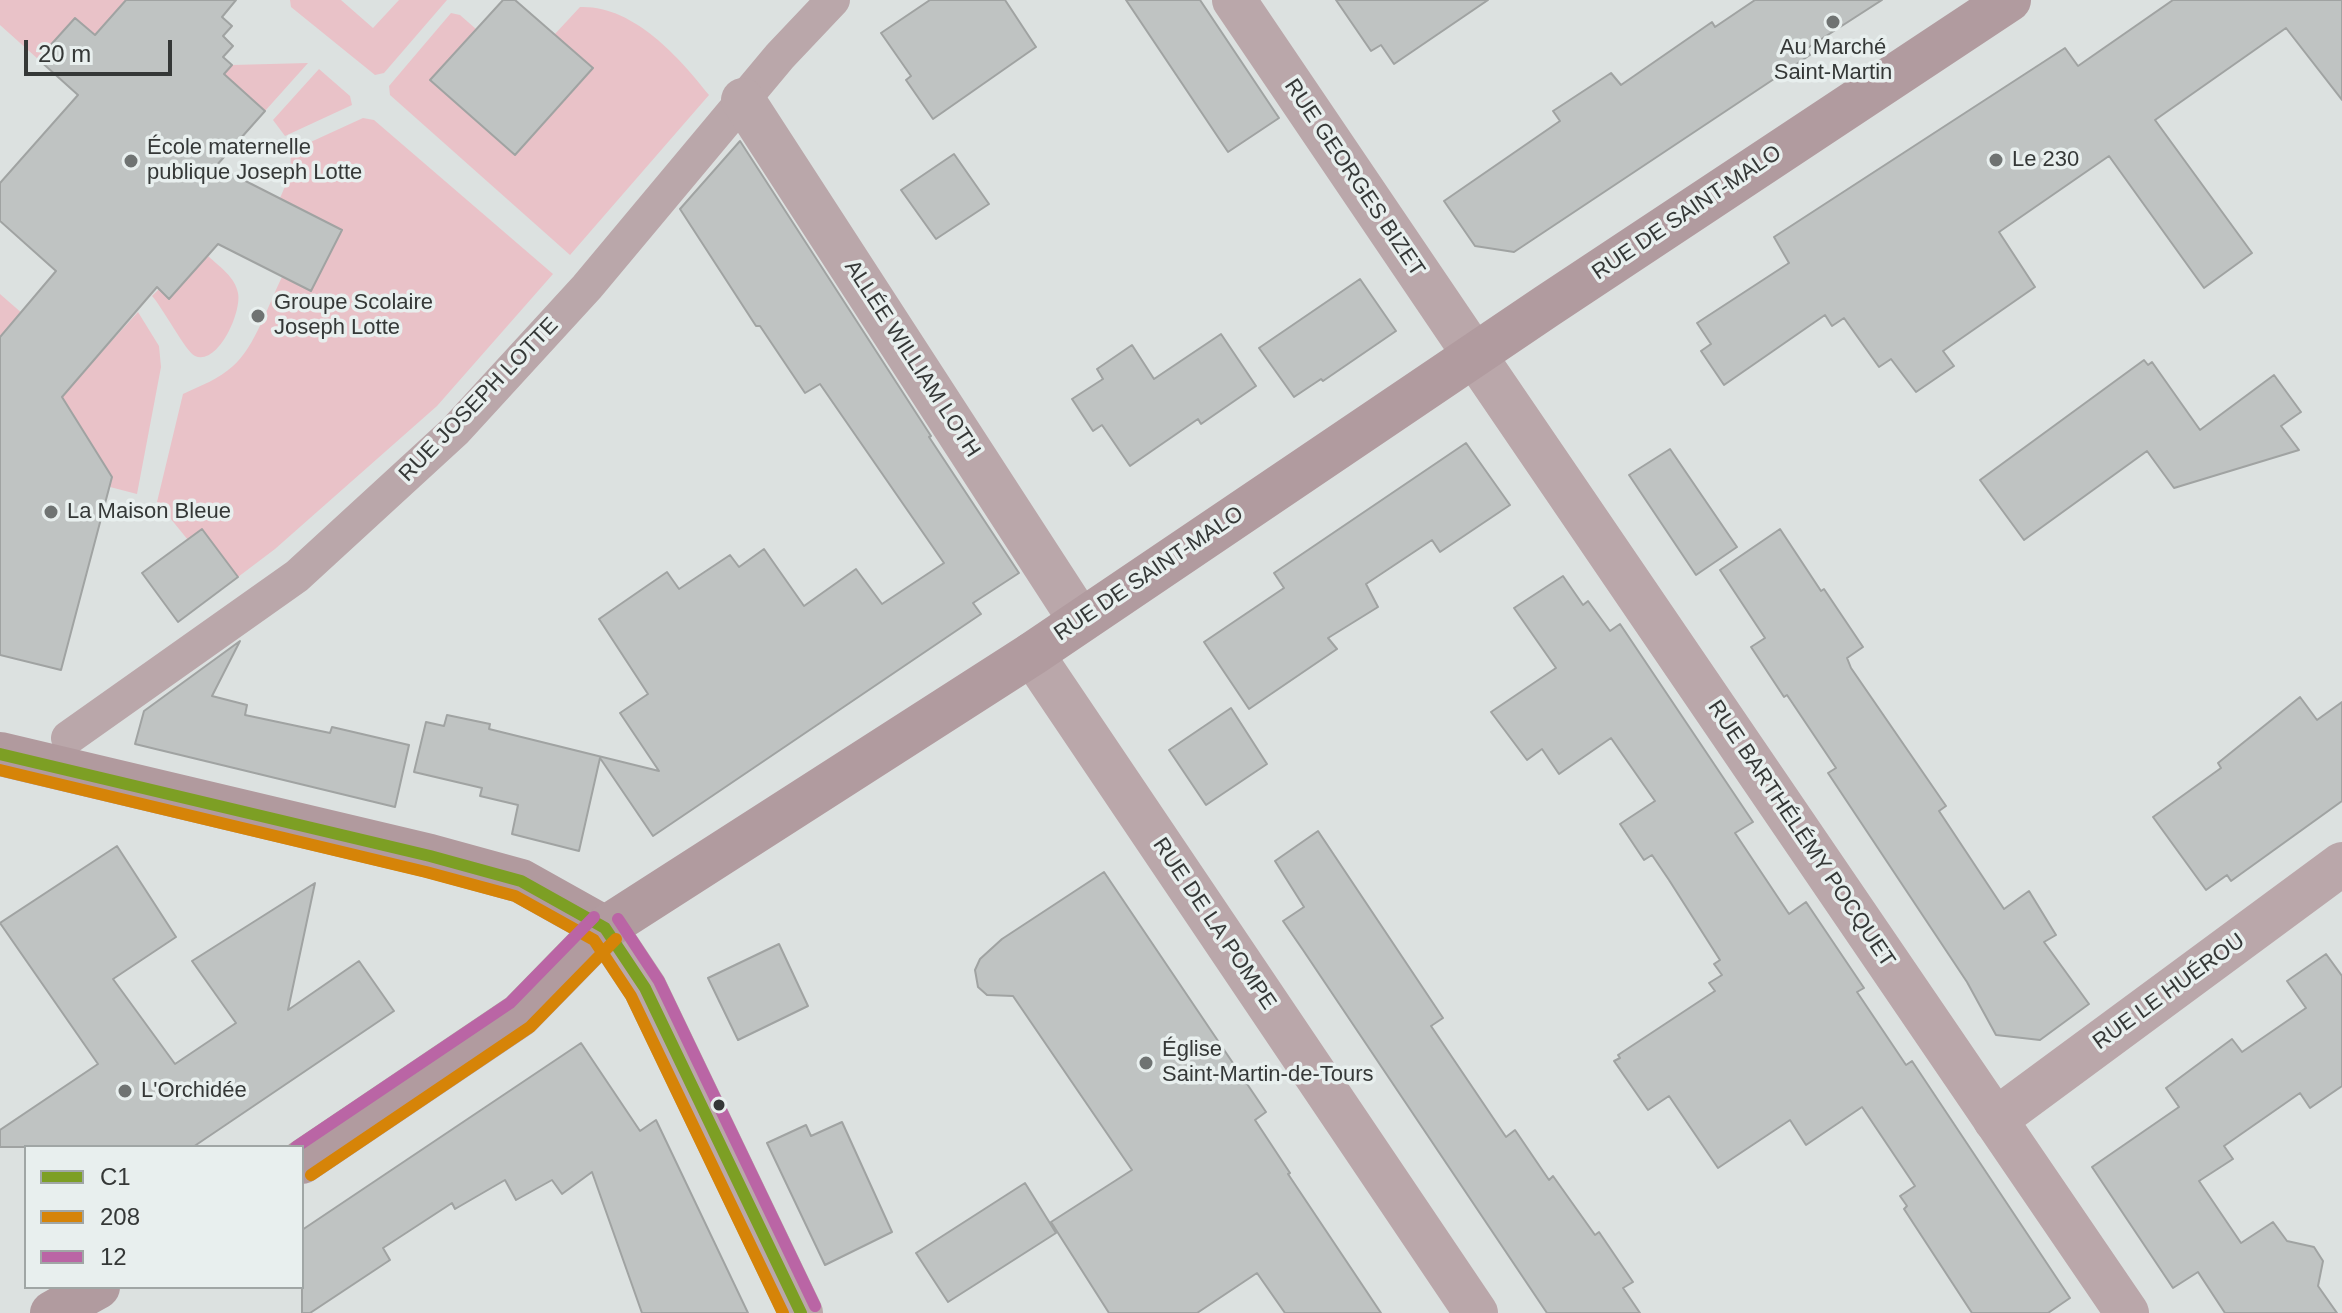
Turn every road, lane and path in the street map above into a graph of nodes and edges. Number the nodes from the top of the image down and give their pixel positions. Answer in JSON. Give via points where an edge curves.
{"nodes":[{"id":1,"x":833,"y":0,"type":"edge"},
{"id":2,"x":1234,"y":0,"type":"edge"},
{"id":3,"x":2009,"y":0,"type":"edge"},
{"id":4,"x":743,"y":100,"type":"junction"},
{"id":5,"x":1475,"y":356,"type":"junction"},
{"id":6,"x":1080,"y":620,"type":"junction"},
{"id":7,"x":1032,"y":654,"type":"junction"},
{"id":8,"x":68,"y":738,"type":"dead end"},
{"id":9,"x":0,"y":754,"type":"edge"},
{"id":10,"x":2342,"y":864,"type":"edge"},
{"id":11,"x":605,"y":928,"type":"junction"},
{"id":12,"x":1995,"y":1120,"type":"junction"},
{"id":13,"x":304,"y":1161,"type":"edge"},
{"id":14,"x":94,"y":1289,"type":"edge"},
{"id":15,"x":52,"y":1313,"type":"edge"},
{"id":16,"x":801,"y":1313,"type":"edge"},
{"id":17,"x":1476,"y":1313,"type":"edge"},
{"id":18,"x":2127,"y":1313,"type":"edge"}],
"edges":[{"from":1,"to":4,"type":"street","name":"RUE JOSEPH LOTTE"},
{"from":2,"to":5,"type":"street","name":"RUE GEORGES BIZET"},
{"from":3,"to":5,"type":"main road","name":"RUE DE SAINT-MALO"},
{"from":4,"to":6,"type":"street","name":"ALLÉE WILLIAM LOTH"},
{"from":4,"to":8,"type":"street","name":"RUE JOSEPH LOTTE","via":[[587,287],[455,431],[297,576]]},
{"from":5,"to":6,"type":"main road","name":"RUE DE SAINT-MALO"},
{"from":5,"to":12,"type":"street","name":"RUE BARTHÉLÉMY POCQUET"},
{"from":6,"to":7,"type":"main road","name":"RUE DE SAINT-MALO"},
{"from":7,"to":11,"type":"main road","name":"RUE DE SAINT-MALO"},
{"from":7,"to":17,"type":"street","name":"RUE DE LA POMPE"},
{"from":9,"to":11,"type":"main road","via":[[521,881]]},
{"from":10,"to":12,"type":"street","name":"RUE LE HUÉROU"},
{"from":11,"to":13,"type":"main road","name":"RUE DE SAINT-MALO","via":[[520,1015]]},
{"from":11,"to":16,"type":"street","via":[[645,988]]},
{"from":12,"to":18,"type":"street","name":"RUE BARTHÉLÉMY POCQUET"},
{"from":14,"to":15,"type":"main road"}]}
